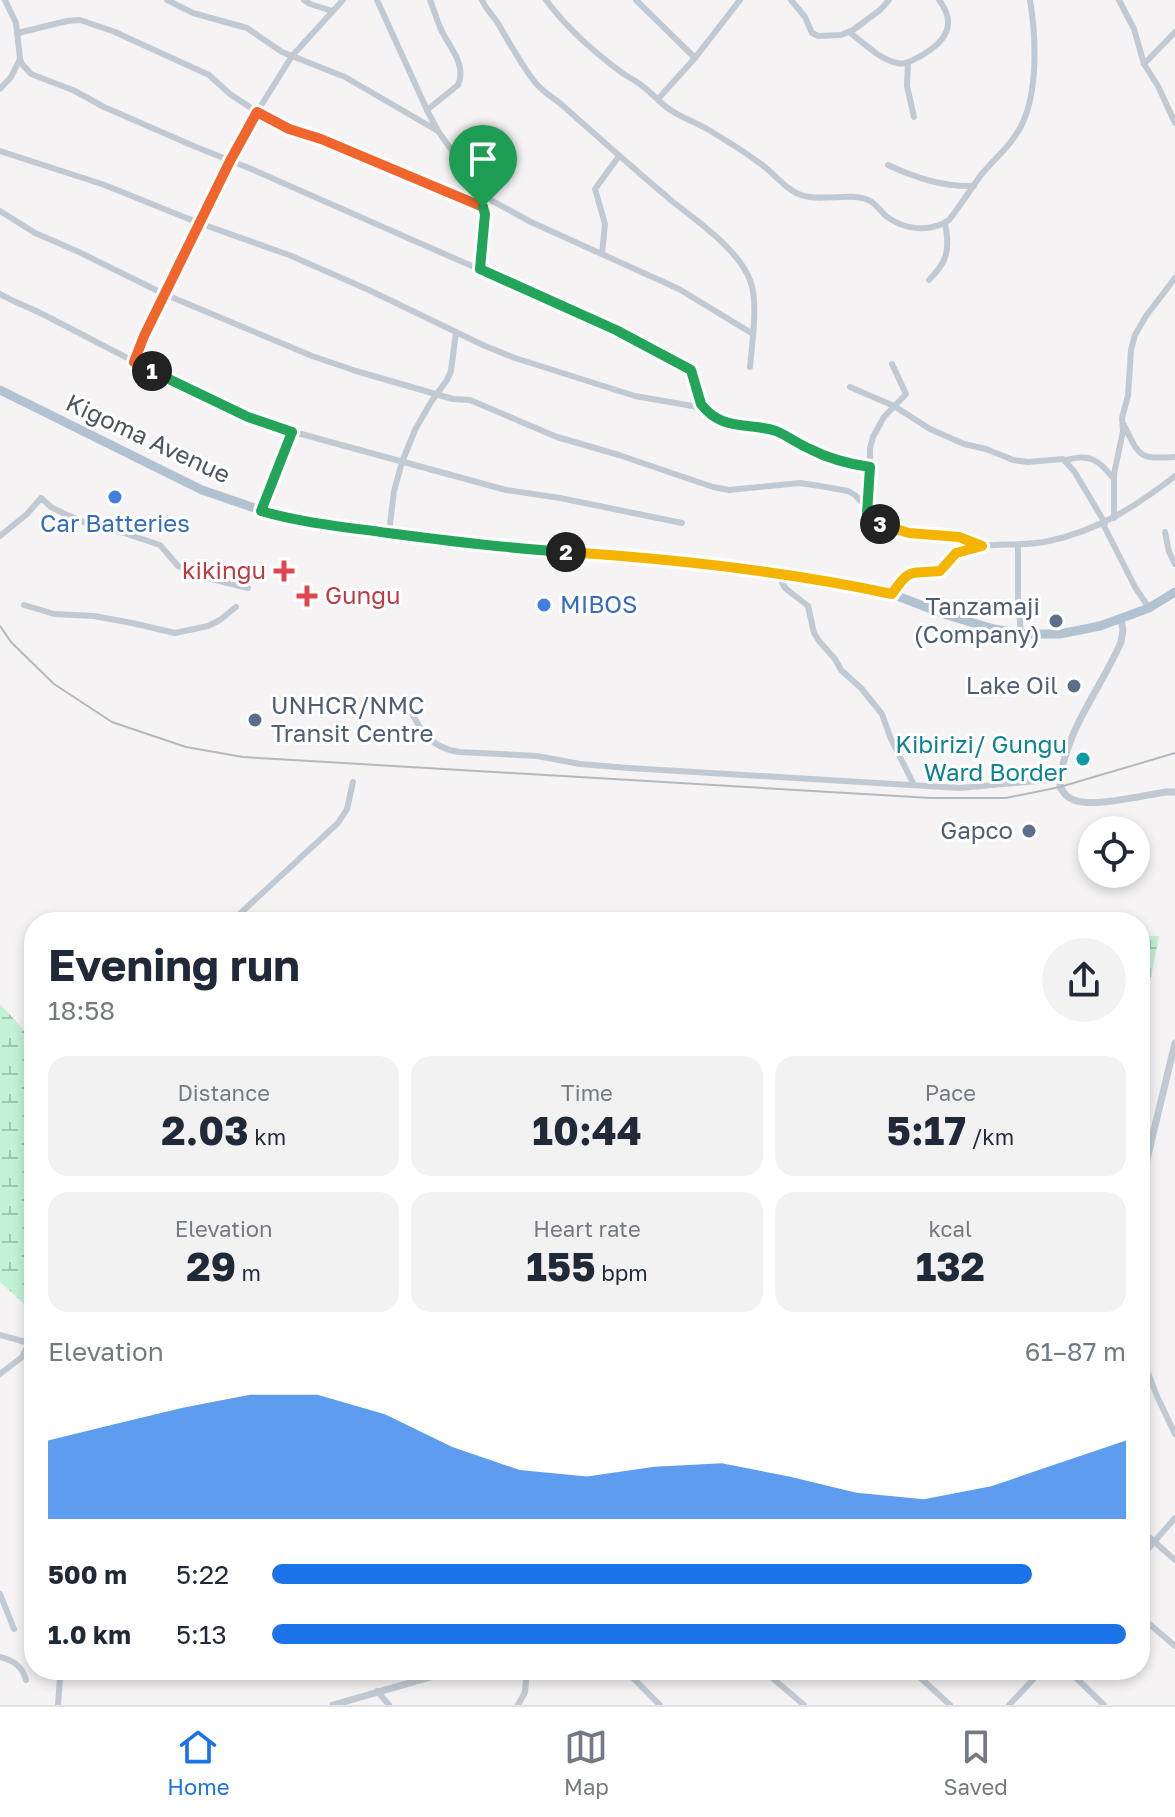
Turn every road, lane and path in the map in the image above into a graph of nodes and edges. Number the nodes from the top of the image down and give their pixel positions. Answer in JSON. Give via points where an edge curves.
{"nodes":[{"id":1,"x":4,"y":0,"type":"edge"},
{"id":2,"x":167,"y":0,"type":"edge"},
{"id":3,"x":304,"y":0,"type":"edge"},
{"id":4,"x":343,"y":0,"type":"edge"},
{"id":5,"x":377,"y":0,"type":"edge"},
{"id":6,"x":430,"y":0,"type":"edge"},
{"id":7,"x":482,"y":0,"type":"edge"},
{"id":8,"x":546,"y":0,"type":"edge"},
{"id":9,"x":636,"y":0,"type":"edge"},
{"id":10,"x":740,"y":0,"type":"edge"},
{"id":11,"x":791,"y":0,"type":"edge"},
{"id":12,"x":889,"y":0,"type":"edge"},
{"id":13,"x":939,"y":0,"type":"edge"},
{"id":14,"x":1030,"y":0,"type":"edge"},
{"id":15,"x":1119,"y":0,"type":"edge"},
{"id":16,"x":332,"y":11,"type":"junction"},
{"id":17,"x":849,"y":32,"type":"junction"},
{"id":18,"x":1175,"y":32,"type":"edge"},
{"id":19,"x":18,"y":33,"type":"junction"},
{"id":20,"x":292,"y":56,"type":"junction"},
{"id":21,"x":695,"y":58,"type":"junction"},
{"id":22,"x":20,"y":59,"type":"junction"},
{"id":23,"x":908,"y":63,"type":"junction"},
{"id":24,"x":1144,"y":64,"type":"junction"},
{"id":25,"x":0,"y":89,"type":"edge"},
{"id":26,"x":658,"y":99,"type":"junction"},
{"id":27,"x":427,"y":110,"type":"junction"},
{"id":28,"x":257,"y":112,"type":"junction"},
{"id":29,"x":914,"y":117,"type":"dead end"},
{"id":30,"x":1175,"y":123,"type":"edge"},
{"id":31,"x":438,"y":131,"type":"junction"},
{"id":32,"x":0,"y":151,"type":"edge"},
{"id":33,"x":619,"y":156,"type":"junction"},
{"id":34,"x":230,"y":161,"type":"junction"},
{"id":35,"x":888,"y":165,"type":"dead end"},
{"id":36,"x":974,"y":186,"type":"junction"},
{"id":37,"x":474,"y":191,"type":"junction"},
{"id":38,"x":483,"y":207,"type":"junction"},
{"id":39,"x":0,"y":211,"type":"edge"},
{"id":40,"x":199,"y":223,"type":"junction"},
{"id":41,"x":945,"y":223,"type":"junction"},
{"id":42,"x":602,"y":254,"type":"junction"},
{"id":43,"x":480,"y":269,"type":"junction"},
{"id":44,"x":1175,"y":278,"type":"edge"},
{"id":45,"x":929,"y":280,"type":"dead end"},
{"id":46,"x":0,"y":294,"type":"edge"},
{"id":47,"x":164,"y":294,"type":"junction"},
{"id":48,"x":456,"y":332,"type":"junction"},
{"id":49,"x":753,"y":334,"type":"junction"},
{"id":50,"x":134,"y":362,"type":"junction"},
{"id":51,"x":892,"y":364,"type":"dead end"},
{"id":52,"x":750,"y":367,"type":"dead end"},
{"id":53,"x":850,"y":387,"type":"dead end"},
{"id":54,"x":0,"y":390,"type":"edge"},
{"id":55,"x":437,"y":393,"type":"junction"},
{"id":56,"x":894,"y":406,"type":"junction"},
{"id":57,"x":704,"y":408,"type":"junction"},
{"id":58,"x":1122,"y":422,"type":"junction"},
{"id":59,"x":292,"y":432,"type":"junction"},
{"id":60,"x":1175,"y":457,"type":"edge"},
{"id":61,"x":1066,"y":460,"type":"junction"},
{"id":62,"x":402,"y":462,"type":"junction"},
{"id":63,"x":870,"y":467,"type":"junction"},
{"id":64,"x":1175,"y":476,"type":"edge"},
{"id":65,"x":1114,"y":479,"type":"junction"},
{"id":66,"x":867,"y":508,"type":"junction"},
{"id":67,"x":261,"y":511,"type":"junction"},
{"id":68,"x":1114,"y":518,"type":"junction"},
{"id":69,"x":682,"y":523,"type":"dead end"},
{"id":70,"x":1104,"y":524,"type":"junction"},
{"id":71,"x":1165,"y":532,"type":"dead end"},
{"id":72,"x":389,"y":533,"type":"junction"},
{"id":73,"x":0,"y":536,"type":"edge"},
{"id":74,"x":1018,"y":545,"type":"junction"},
{"id":75,"x":982,"y":546,"type":"junction"},
{"id":76,"x":1175,"y":564,"type":"edge"},
{"id":77,"x":778,"y":575,"type":"junction"},
{"id":78,"x":248,"y":588,"type":"dead end"},
{"id":79,"x":1175,"y":592,"type":"edge"},
{"id":80,"x":892,"y":594,"type":"junction"},
{"id":81,"x":24,"y":605,"type":"dead end"},
{"id":82,"x":236,"y":607,"type":"dead end"},
{"id":83,"x":1149,"y":608,"type":"junction"},
{"id":84,"x":1121,"y":619,"type":"junction"},
{"id":85,"x":1021,"y":634,"type":"junction"},
{"id":86,"x":405,"y":698,"type":"dead end"},
{"id":87,"x":1060,"y":779,"type":"junction"},
{"id":88,"x":353,"y":782,"type":"dead end"},
{"id":89,"x":914,"y":785,"type":"junction"},
{"id":90,"x":1175,"y":792,"type":"edge"},
{"id":91,"x":242,"y":912,"type":"edge"},
{"id":92,"x":1175,"y":1043,"type":"edge"},
{"id":93,"x":1150,"y":1147,"type":"edge"},
{"id":94,"x":0,"y":1335,"type":"edge"},
{"id":95,"x":24,"y":1340,"type":"edge"},
{"id":96,"x":24,"y":1354,"type":"edge"},
{"id":97,"x":0,"y":1374,"type":"edge"},
{"id":98,"x":1150,"y":1378,"type":"edge"},
{"id":99,"x":1175,"y":1434,"type":"edge"},
{"id":100,"x":1175,"y":1518,"type":"edge"},
{"id":101,"x":1150,"y":1538,"type":"edge"},
{"id":102,"x":1154,"y":1542,"type":"junction"},
{"id":103,"x":1150,"y":1547,"type":"edge"},
{"id":104,"x":1175,"y":1560,"type":"edge"},
{"id":105,"x":0,"y":1594,"type":"edge"},
{"id":106,"x":1150,"y":1625,"type":"edge"},
{"id":107,"x":14,"y":1629,"type":"dead end"},
{"id":108,"x":1175,"y":1646,"type":"edge"},
{"id":109,"x":0,"y":1657,"type":"edge"},
{"id":110,"x":24,"y":1676,"type":"edge"},
{"id":111,"x":60,"y":1680,"type":"edge"},
{"id":112,"x":418,"y":1680,"type":"edge"},
{"id":113,"x":526,"y":1680,"type":"edge"},
{"id":114,"x":635,"y":1680,"type":"edge"},
{"id":115,"x":775,"y":1680,"type":"edge"},
{"id":116,"x":923,"y":1680,"type":"edge"},
{"id":117,"x":1033,"y":1680,"type":"edge"},
{"id":118,"x":1078,"y":1680,"type":"edge"},
{"id":119,"x":377,"y":1691,"type":"junction"},
{"id":120,"x":58,"y":1705,"type":"edge"},
{"id":121,"x":333,"y":1705,"type":"edge"},
{"id":122,"x":389,"y":1705,"type":"edge"},
{"id":123,"x":518,"y":1705,"type":"edge"},
{"id":124,"x":660,"y":1705,"type":"edge"},
{"id":125,"x":804,"y":1705,"type":"edge"},
{"id":126,"x":950,"y":1705,"type":"edge"},
{"id":127,"x":1009,"y":1705,"type":"edge"},
{"id":128,"x":1104,"y":1705,"type":"edge"}],
"edges":[{"from":1,"to":19,"type":"street"},
{"from":2,"to":20,"type":"street","via":[[247,28]]},
{"from":3,"to":16,"type":"street"},
{"from":4,"to":16,"type":"street"},
{"from":5,"to":27,"type":"street"},
{"from":6,"to":27,"type":"street","via":[[457,55],[460,79]]},
{"from":7,"to":33,"type":"street","via":[[535,83]]},
{"from":8,"to":26,"type":"street","via":[[583,40]]},
{"from":9,"to":21,"type":"street"},
{"from":10,"to":21,"type":"street"},
{"from":11,"to":17,"type":"street","via":[[814,34]]},
{"from":12,"to":17,"type":"street"},
{"from":13,"to":23,"type":"street","via":[[949,14],[948,29],[934,48]]},
{"from":14,"to":36,"type":"street","via":[[1034,53],[1027,113],[1017,134]]},
{"from":15,"to":24,"type":"street"},
{"from":16,"to":20,"type":"street"},
{"from":17,"to":23,"type":"street","via":[[892,62]]},
{"from":18,"to":24,"type":"street"},
{"from":19,"to":22,"type":"street"},
{"from":19,"to":28,"type":"street","via":[[83,21],[209,75]]},
{"from":20,"to":28,"type":"street"},
{"from":20,"to":31,"type":"street","via":[[345,77]]},
{"from":21,"to":26,"type":"street"},
{"from":22,"to":25,"type":"street"},
{"from":22,"to":34,"type":"street","via":[[31,74]]},
{"from":23,"to":29,"type":"street"},
{"from":24,"to":30,"type":"street"},
{"from":26,"to":41,"type":"street","via":[[766,167],[800,195],[866,199],[888,218],[915,228]]},
{"from":27,"to":31,"type":"street"},
{"from":28,"to":34,"type":"street"},
{"from":28,"to":38,"type":"street"},
{"from":31,"to":37,"type":"street"},
{"from":32,"to":40,"type":"street"},
{"from":33,"to":42,"type":"street","via":[[595,189],[605,224]]},
{"from":33,"to":49,"type":"street","via":[[742,265],[754,294]]},
{"from":34,"to":40,"type":"street"},
{"from":34,"to":43,"type":"street"},
{"from":35,"to":36,"type":"street","via":[[942,185]]},
{"from":36,"to":41,"type":"street"},
{"from":37,"to":38,"type":"street"},
{"from":37,"to":42,"type":"street"},
{"from":38,"to":43,"type":"street"},
{"from":39,"to":47,"type":"street"},
{"from":40,"to":47,"type":"street"},
{"from":40,"to":48,"type":"street","via":[[289,255]]},
{"from":41,"to":45,"type":"street","via":[[947,255]]},
{"from":42,"to":49,"type":"street","via":[[679,289]]},
{"from":43,"to":57,"type":"street","via":[[691,370]]},
{"from":44,"to":58,"type":"street","via":[[1135,335]]},
{"from":46,"to":50,"type":"street"},
{"from":47,"to":50,"type":"street"},
{"from":47,"to":55,"type":"street","via":[[312,356]]},
{"from":48,"to":55,"type":"street","via":[[451,371]]},
{"from":48,"to":57,"type":"street","via":[[604,387]]},
{"from":49,"to":52,"type":"street"},
{"from":50,"to":59,"type":"street","via":[[248,417]]},
{"from":51,"to":56,"type":"street","via":[[906,394]]},
{"from":53,"to":56,"type":"street"},
{"from":54,"to":67,"type":"main road","name":"Kigoma Avenue","via":[[202,490]]},
{"from":55,"to":62,"type":"street"},
{"from":55,"to":66,"type":"street","via":[[470,400],[557,437],[713,487],[810,484],[848,491]]},
{"from":56,"to":61,"type":"street","via":[[951,439],[1013,460]]},
{"from":56,"to":63,"type":"street","via":[[873,437]]},
{"from":57,"to":63,"type":"street","via":[[731,425],[776,431],[828,458]]},
{"from":58,"to":60,"type":"street","via":[[1144,456]]},
{"from":58,"to":65,"type":"street"},
{"from":59,"to":62,"type":"street"},
{"from":59,"to":67,"type":"street"},
{"from":61,"to":65,"type":"street","via":[[1096,460]]},
{"from":61,"to":70,"type":"street"},
{"from":62,"to":69,"type":"street","via":[[506,490]]},
{"from":62,"to":72,"type":"street"},
{"from":63,"to":66,"type":"street"},
{"from":64,"to":68,"type":"street"},
{"from":65,"to":68,"type":"street"},
{"from":66,"to":75,"type":"street","via":[[868,518],[879,524]]},
{"from":67,"to":72,"type":"main road","name":"Kigoma Avenue"},
{"from":68,"to":70,"type":"street"},
{"from":70,"to":74,"type":"street"},
{"from":70,"to":83,"type":"street"},
{"from":71,"to":76,"type":"street"},
{"from":72,"to":77,"type":"main road","name":"Kigoma Avenue"},
{"from":73,"to":78,"type":"street","via":[[41,498],[98,528],[160,545],[178,566]]},
{"from":74,"to":75,"type":"street"},
{"from":74,"to":85,"type":"street"},
{"from":75,"to":80,"type":"street","via":[[956,553],[940,571],[907,574]]},
{"from":77,"to":80,"type":"main road","name":"Kigoma Avenue"},
{"from":77,"to":89,"type":"street","via":[[785,588],[808,606],[819,641],[882,714]]},
{"from":79,"to":83,"type":"main road","name":"Kigoma Avenue"},
{"from":80,"to":85,"type":"main road","name":"Kigoma Avenue"},
{"from":81,"to":82,"type":"street","via":[[175,633],[208,626]]},
{"from":83,"to":84,"type":"main road","name":"Kigoma Avenue"},
{"from":84,"to":85,"type":"main road","name":"Kigoma Avenue","via":[[1060,634]]},
{"from":84,"to":87,"type":"street","via":[[1121,642],[1068,747]]},
{"from":86,"to":89,"type":"street","via":[[421,730],[447,750],[629,768]]},
{"from":87,"to":89,"type":"street","via":[[968,788]]},
{"from":87,"to":90,"type":"street","via":[[1063,792],[1078,802]]},
{"from":88,"to":91,"type":"street","via":[[338,823]]},
{"from":92,"to":93,"type":"street"},
{"from":94,"to":95,"type":"street"},
{"from":96,"to":97,"type":"street"},
{"from":98,"to":99,"type":"street"},
{"from":100,"to":102,"type":"street"},
{"from":101,"to":102,"type":"street"},
{"from":102,"to":103,"type":"street"},
{"from":102,"to":104,"type":"street"},
{"from":105,"to":107,"type":"street"},
{"from":106,"to":108,"type":"street"},
{"from":109,"to":110,"type":"street","via":[[19,1666]]},
{"from":111,"to":120,"type":"street"},
{"from":112,"to":119,"type":"street"},
{"from":113,"to":123,"type":"street"},
{"from":114,"to":124,"type":"street"},
{"from":115,"to":125,"type":"street"},
{"from":116,"to":126,"type":"street"},
{"from":117,"to":127,"type":"street"},
{"from":118,"to":128,"type":"street"},
{"from":119,"to":121,"type":"street"},
{"from":119,"to":122,"type":"street"}]}
